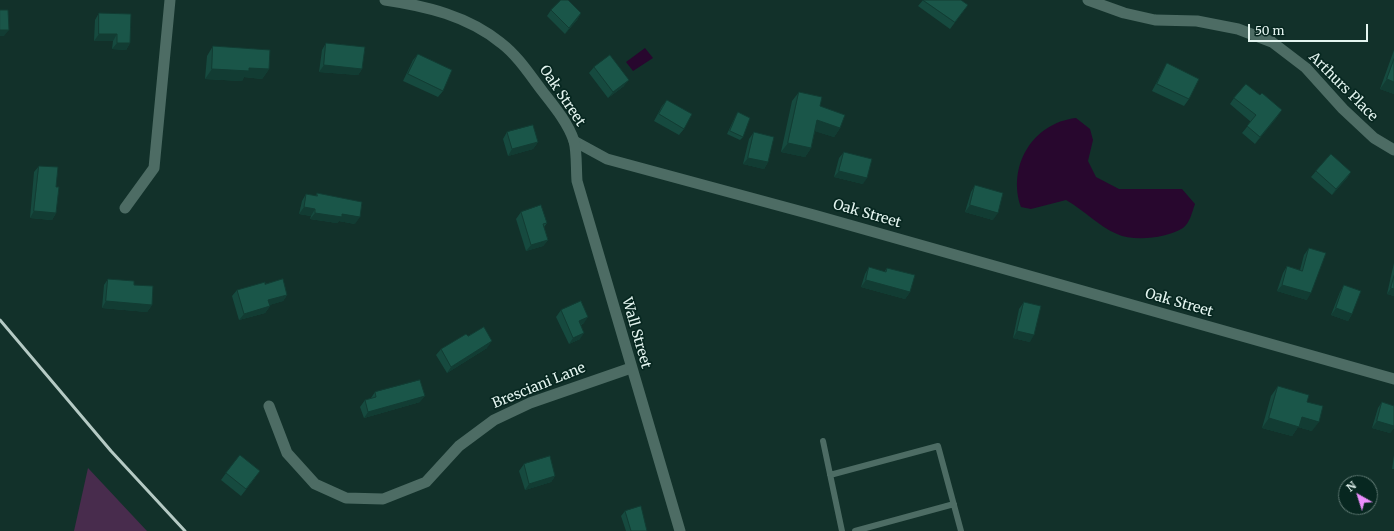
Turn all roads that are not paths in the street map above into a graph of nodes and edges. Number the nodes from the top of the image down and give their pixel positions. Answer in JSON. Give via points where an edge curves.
{"nodes":[{"id":1,"x":170,"y":0,"type":"edge"},
{"id":2,"x":385,"y":0,"type":"edge"},
{"id":3,"x":1088,"y":0,"type":"edge"},
{"id":4,"x":574,"y":141,"type":"junction"},
{"id":5,"x":1394,"y":150,"type":"edge"},
{"id":6,"x":125,"y":208,"type":"dead end"},
{"id":7,"x":631,"y":368,"type":"junction"},
{"id":8,"x":1394,"y":379,"type":"edge"},
{"id":9,"x":269,"y":406,"type":"dead end"},
{"id":10,"x":823,"y":441,"type":"dead end"},
{"id":11,"x":830,"y":475,"type":"junction"},
{"id":12,"x":954,"y":504,"type":"junction"},
{"id":13,"x":680,"y":531,"type":"edge"},
{"id":14,"x":842,"y":531,"type":"edge"},
{"id":15,"x":854,"y":531,"type":"edge"},
{"id":16,"x":961,"y":531,"type":"edge"}],
"edges":[{"from":1,"to":6,"type":"street","via":[[154,168]]},
{"from":2,"to":4,"type":"street","name":"Oak Street","via":[[446,13],[484,31],[502,43],[518,59],[554,108]]},
{"from":3,"to":5,"type":"street","name":"Arthurs Place","via":[[1147,19],[1197,21],[1238,29],[1272,42],[1306,68],[1343,109],[1374,138]]},
{"from":4,"to":7,"type":"street","name":"Wall Street","via":[[577,180]]},
{"from":4,"to":8,"type":"street","name":"Oak Street","via":[[607,159],[814,214]]},
{"from":7,"to":9,"type":"street","name":"Bresciani Lane","via":[[530,403],[494,420],[459,446],[426,482],[384,500],[346,498],[314,484],[287,453]]},
{"from":7,"to":13,"type":"street","name":"Wall Street"},
{"from":10,"to":11,"type":"lane"},
{"from":11,"to":12,"type":"lane","via":[[938,446]]},
{"from":11,"to":14,"type":"lane"},
{"from":12,"to":15,"type":"lane"},
{"from":12,"to":16,"type":"lane"}]}
